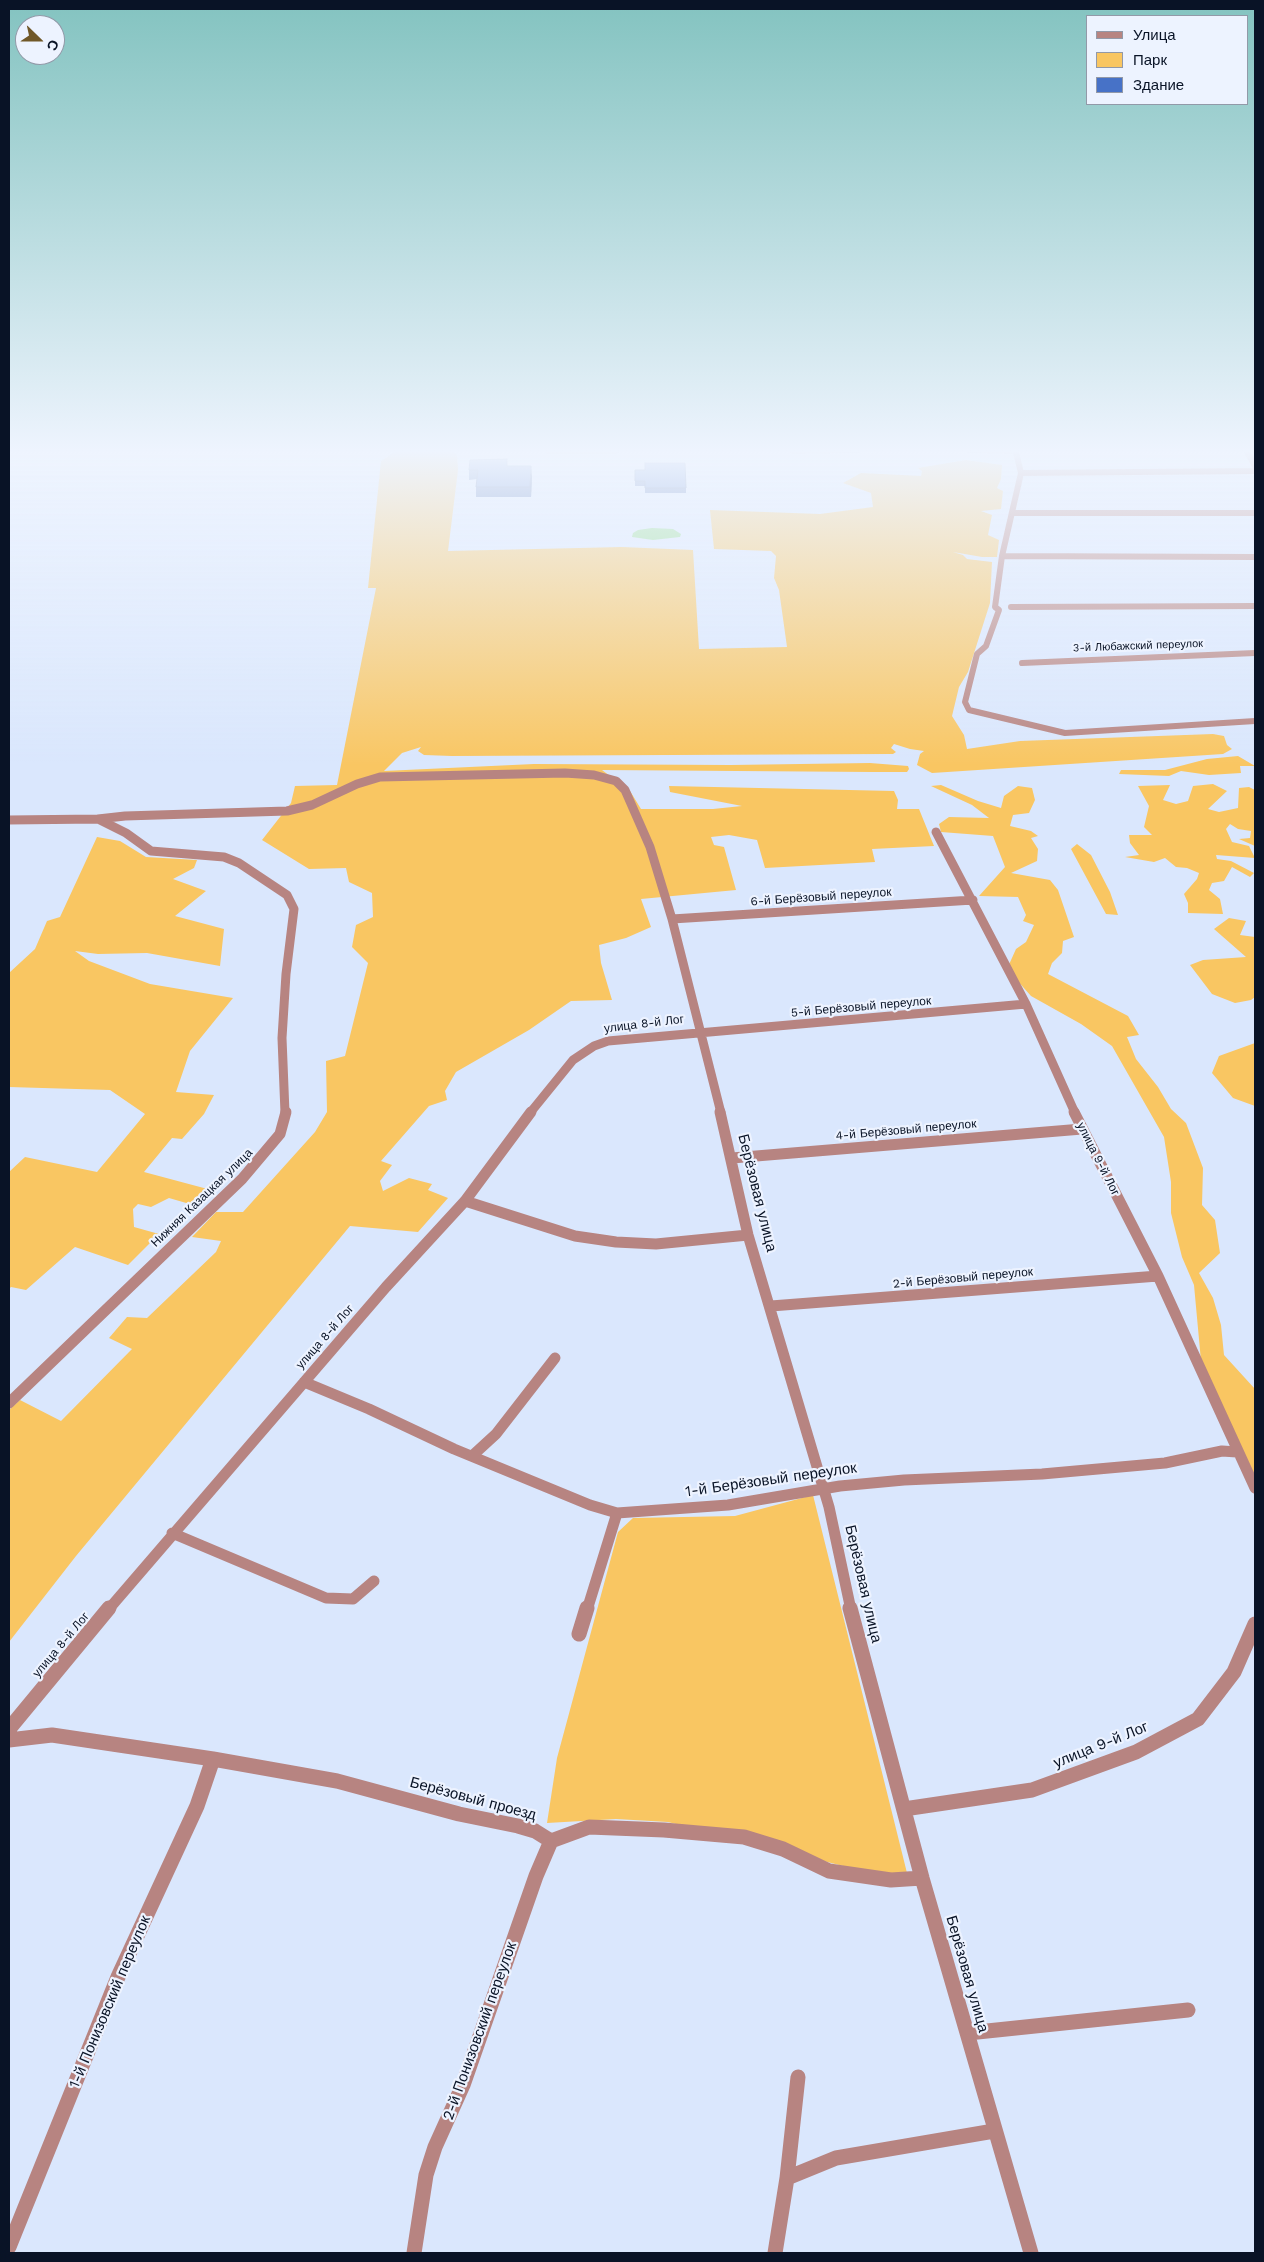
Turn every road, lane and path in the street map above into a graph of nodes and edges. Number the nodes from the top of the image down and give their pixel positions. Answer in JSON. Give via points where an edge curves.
{"nodes":[{"id":1,"x":1002,"y":556,"type":"joint"},
{"id":2,"x":1255,"y":557,"type":"edge"},
{"id":3,"x":1255,"y":606,"type":"edge"},
{"id":4,"x":1011,"y":608,"type":"dead end"},
{"id":5,"x":1255,"y":654,"type":"edge"},
{"id":6,"x":1022,"y":663,"type":"dead end"},
{"id":7,"x":1255,"y":721,"type":"edge"},
{"id":8,"x":98,"y":819,"type":"junction"},
{"id":9,"x":9,"y":820,"type":"edge"},
{"id":10,"x":936,"y":832,"type":"dead end"},
{"id":11,"x":973,"y":900,"type":"junction"},
{"id":12,"x":672,"y":920,"type":"junction"},
{"id":13,"x":1026,"y":1004,"type":"junction"},
{"id":14,"x":698,"y":1032,"type":"junction"},
{"id":15,"x":1082,"y":1129,"type":"junction"},
{"id":16,"x":732,"y":1158,"type":"junction"},
{"id":17,"x":465,"y":1201,"type":"junction"},
{"id":18,"x":748,"y":1235,"type":"junction"},
{"id":19,"x":1158,"y":1276,"type":"junction"},
{"id":20,"x":771,"y":1306,"type":"junction"},
{"id":21,"x":555,"y":1358,"type":"dead end"},
{"id":22,"x":304,"y":1382,"type":"junction"},
{"id":23,"x":9,"y":1403,"type":"edge"},
{"id":24,"x":1237,"y":1452,"type":"junction"},
{"id":25,"x":472,"y":1456,"type":"junction"},
{"id":26,"x":824,"y":1488,"type":"junction"},
{"id":27,"x":1255,"y":1488,"type":"edge"},
{"id":28,"x":617,"y":1514,"type":"junction"},
{"id":29,"x":172,"y":1533,"type":"junction"},
{"id":30,"x":374,"y":1581,"type":"dead end"},
{"id":31,"x":1255,"y":1624,"type":"edge"},
{"id":32,"x":579,"y":1634,"type":"dead end"},
{"id":33,"x":9,"y":1729,"type":"edge"},
{"id":34,"x":9,"y":1740,"type":"edge"},
{"id":35,"x":214,"y":1759,"type":"junction"},
{"id":36,"x":904,"y":1809,"type":"junction"},
{"id":37,"x":551,"y":1841,"type":"junction"},
{"id":38,"x":922,"y":1878,"type":"junction"},
{"id":39,"x":1188,"y":2010,"type":"dead end"},
{"id":40,"x":968,"y":2033,"type":"junction"},
{"id":41,"x":798,"y":2076,"type":"dead end"},
{"id":42,"x":994,"y":2131,"type":"junction"},
{"id":43,"x":787,"y":2178,"type":"junction"},
{"id":44,"x":9,"y":2247,"type":"edge"},
{"id":45,"x":414,"y":2253,"type":"edge"},
{"id":46,"x":775,"y":2253,"type":"edge"},
{"id":47,"x":1031,"y":2253,"type":"edge"}],
"edges":[{"from":1,"to":2,"type":"street"},
{"from":1,"to":7,"type":"street","via":[[995,607],[999,610],[986,646],[977,654],[966,702],[969,710],[1064,734]]},
{"from":3,"to":4,"type":"street"},
{"from":5,"to":6,"type":"street","name":"3-й Любажский переулок"},
{"from":8,"to":9,"type":"street","name":"Нижняя Казацкая улица"},
{"from":8,"to":12,"type":"street","name":"Берёзовая улица","via":[[287,811],[312,805],[380,777],[594,775],[616,781],[625,790],[650,847]]},
{"from":8,"to":23,"type":"street","name":"Нижняя Казацкая улица","via":[[151,851],[207,855],[239,863],[287,895],[294,908],[282,1038],[286,1110],[280,1134],[242,1179]]},
{"from":10,"to":11,"type":"street","name":"улица 9-й Лог"},
{"from":11,"to":12,"type":"street","name":"6-й Берёзовый переулок"},
{"from":11,"to":13,"type":"street","name":"улица 9-й Лог"},
{"from":12,"to":14,"type":"street","name":"Берёзовая улица"},
{"from":13,"to":14,"type":"street","name":"5-й Берёзовый переулок"},
{"from":13,"to":15,"type":"street","name":"улица 9-й Лог"},
{"from":14,"to":16,"type":"street","name":"Берёзовая улица"},
{"from":14,"to":17,"type":"street","name":"улица 8-й Лог","via":[[608,1041],[573,1060]]},
{"from":15,"to":16,"type":"street","name":"4-й Берёзовый переулок"},
{"from":15,"to":19,"type":"street","name":"улица 9-й Лог"},
{"from":16,"to":18,"type":"street","name":"Берёзовая улица"},
{"from":17,"to":18,"type":"street","via":[[575,1236],[616,1242],[656,1244]]},
{"from":17,"to":22,"type":"street","name":"улица 8-й Лог"},
{"from":18,"to":20,"type":"street","name":"Берёзовая улица"},
{"from":19,"to":20,"type":"street","name":"2-й Берёзовый переулок"},
{"from":19,"to":24,"type":"street","name":"улица 9-й Лог"},
{"from":20,"to":26,"type":"street","name":"Берёзовая улица"},
{"from":21,"to":25,"type":"street","via":[[496,1434]]},
{"from":22,"to":25,"type":"street","name":"1-й Берёзовый переулок"},
{"from":22,"to":29,"type":"street","name":"улица 8-й Лог"},
{"from":24,"to":26,"type":"street","name":"1-й Берёзовый переулок","via":[[1222,1451],[1165,1463],[1042,1474],[904,1480]]},
{"from":24,"to":27,"type":"street","name":"улица 9-й Лог"},
{"from":25,"to":28,"type":"street","name":"1-й Берёзовый переулок","via":[[590,1506]]},
{"from":26,"to":28,"type":"street","name":"1-й Берёзовый переулок","via":[[728,1505]]},
{"from":26,"to":36,"type":"street","name":"Берёзовая улица","via":[[849,1603]]},
{"from":28,"to":32,"type":"street"},
{"from":29,"to":30,"type":"street","via":[[326,1598],[353,1599]]},
{"from":29,"to":33,"type":"street","name":"улица 8-й Лог"},
{"from":31,"to":36,"type":"street","name":"улица 9-й Лог","via":[[1234,1672],[1198,1719],[1136,1752],[1032,1790]]},
{"from":34,"to":35,"type":"street","name":"Берёзовый проезд","via":[[52,1735]]},
{"from":35,"to":37,"type":"street","name":"Берёзовый проезд","via":[[376,1790],[459,1814],[518,1826]]},
{"from":35,"to":44,"type":"street","name":"1-й Понизовский переулок","via":[[197,1806],[118,1977]]},
{"from":36,"to":38,"type":"street","name":"Берёзовая улица"},
{"from":37,"to":38,"type":"street","via":[[589,1827],[744,1837],[783,1849],[829,1871],[891,1880]]},
{"from":37,"to":45,"type":"street","name":"2-й Понизовский переулок","via":[[463,2085],[426,2175]]},
{"from":38,"to":40,"type":"street","name":"Берёзовая улица"},
{"from":39,"to":40,"type":"street"},
{"from":40,"to":42,"type":"street","name":"Берёзовая улица"},
{"from":41,"to":43,"type":"street"},
{"from":42,"to":43,"type":"street","via":[[836,2158]]},
{"from":42,"to":47,"type":"street","name":"Берёзовая улица"},
{"from":43,"to":46,"type":"street"}]}
